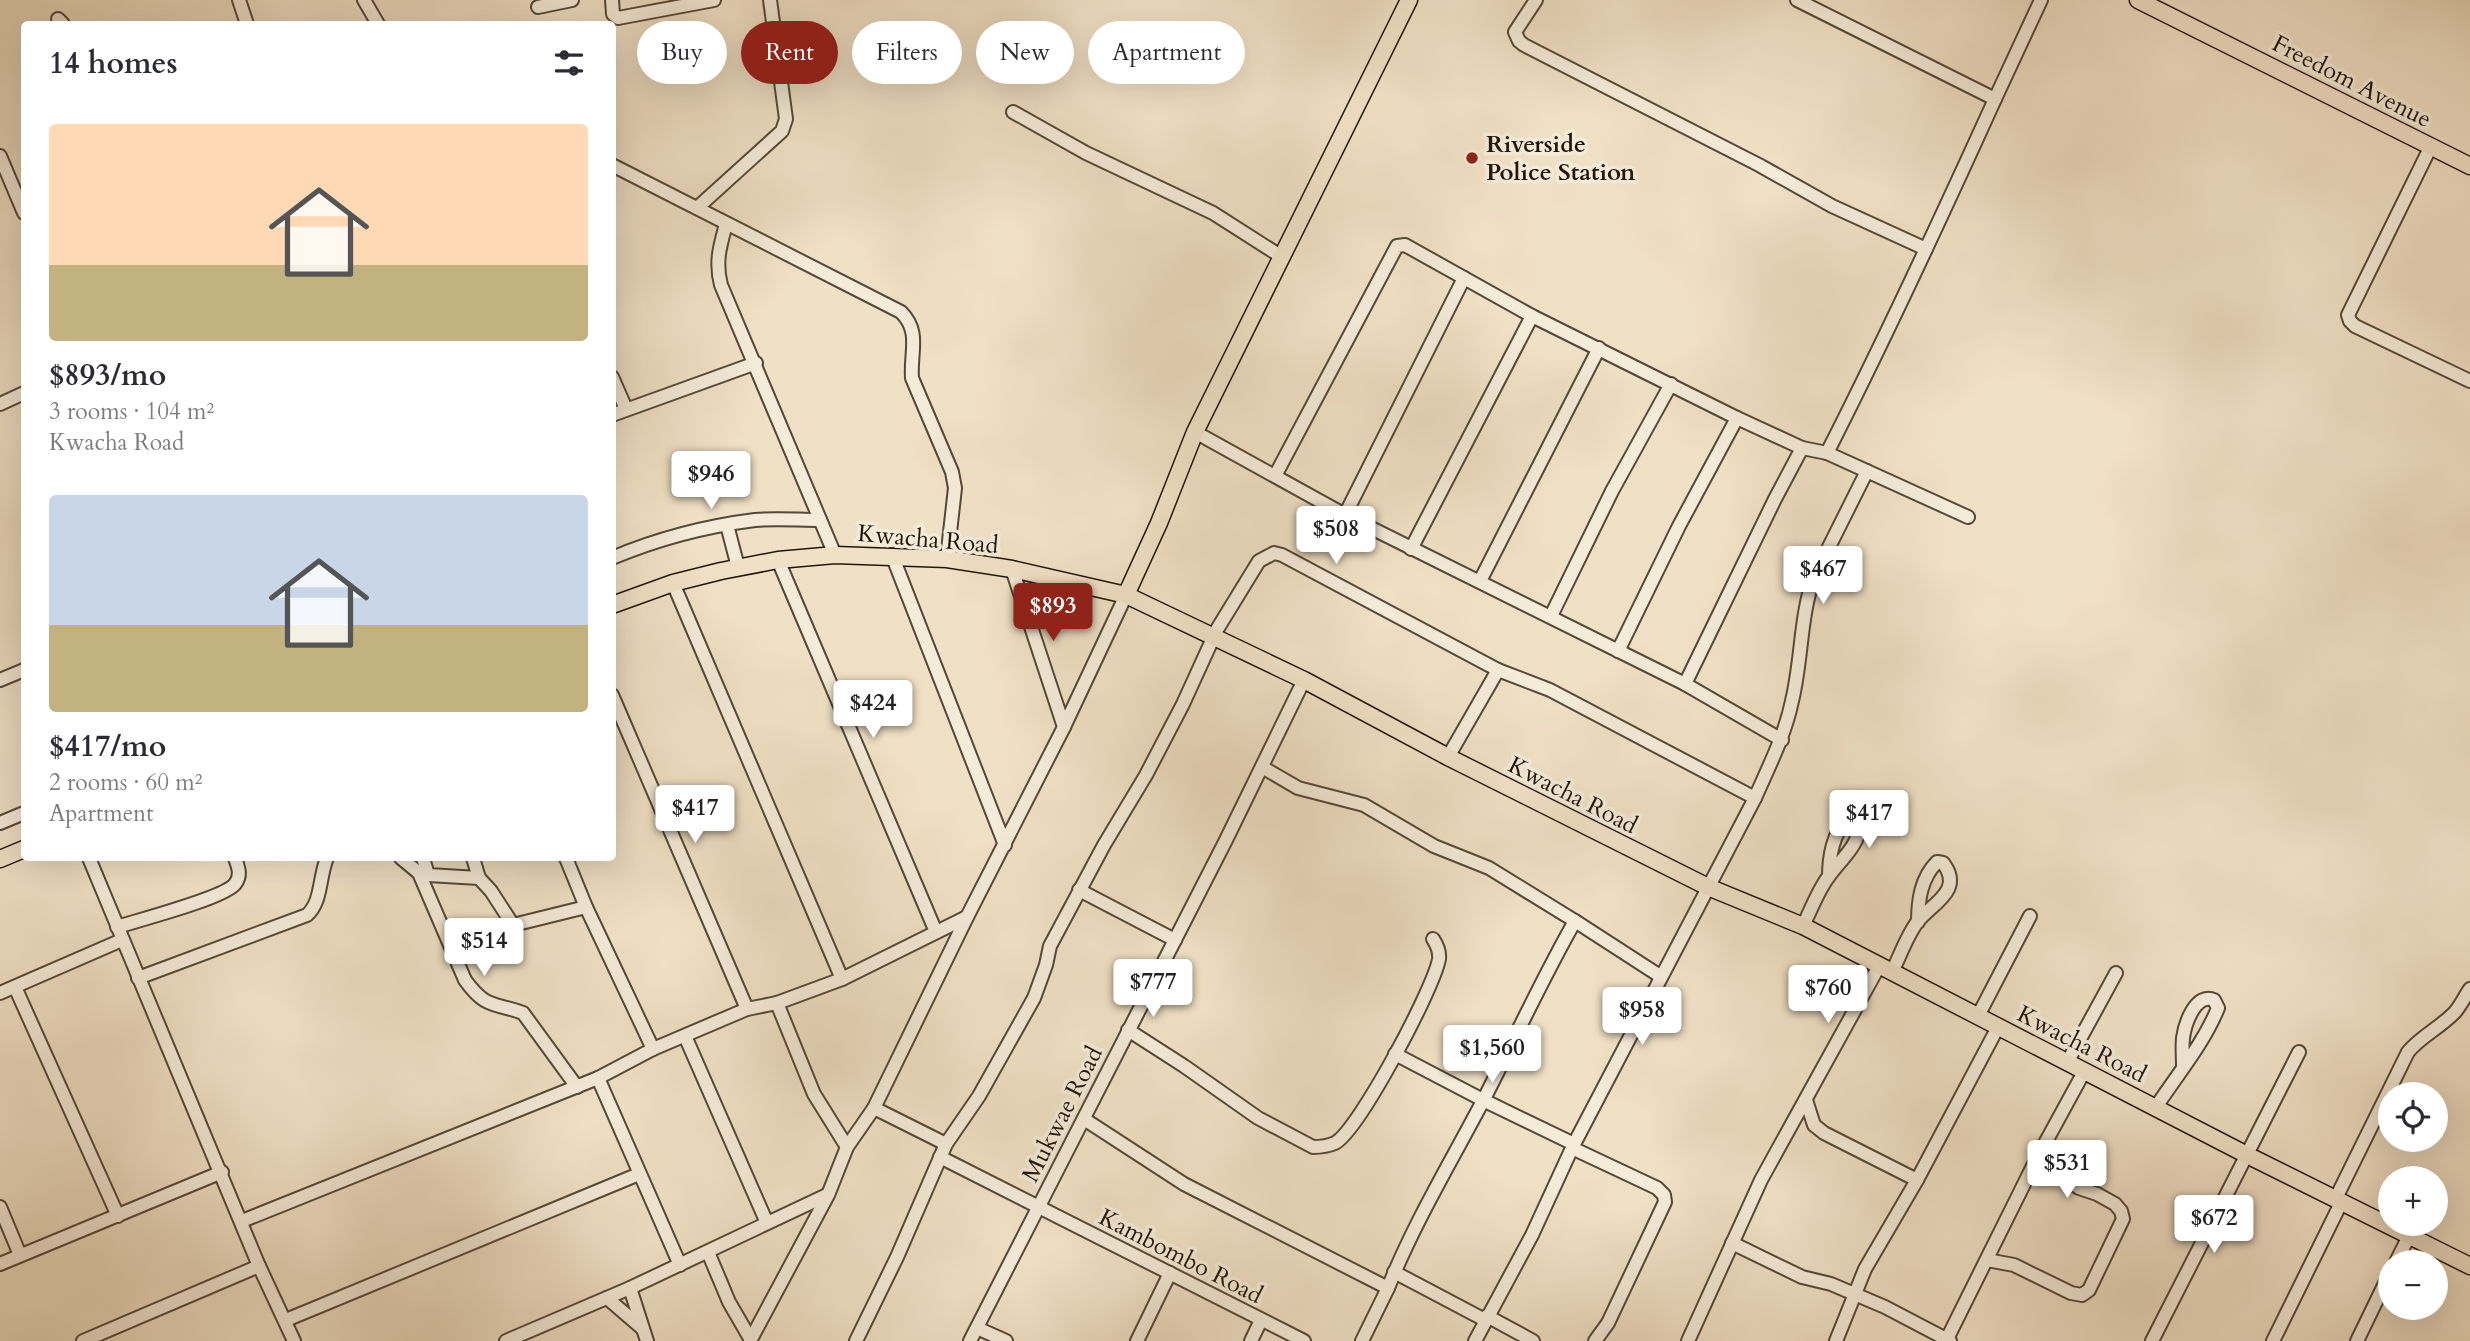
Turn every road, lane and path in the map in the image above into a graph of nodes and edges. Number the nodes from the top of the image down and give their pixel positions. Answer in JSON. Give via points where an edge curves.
{"nodes":[{"id":1,"x":239,"y":0,"type":"edge"},
{"id":2,"x":364,"y":0,"type":"edge"},
{"id":3,"x":572,"y":0,"type":"edge"},
{"id":4,"x":612,"y":0,"type":"edge"},
{"id":5,"x":714,"y":0,"type":"edge"},
{"id":6,"x":770,"y":0,"type":"edge"},
{"id":7,"x":1409,"y":0,"type":"edge"},
{"id":8,"x":1536,"y":0,"type":"edge"},
{"id":9,"x":1797,"y":0,"type":"edge"},
{"id":10,"x":2041,"y":0,"type":"edge"},
{"id":11,"x":2138,"y":0,"type":"edge"},
{"id":12,"x":538,"y":7,"type":"dead end"},
{"id":13,"x":246,"y":21,"type":"edge"},
{"id":14,"x":377,"y":21,"type":"edge"},
{"id":15,"x":1995,"y":99,"type":"junction"},
{"id":16,"x":1013,"y":111,"type":"dead end"},
{"id":17,"x":2431,"y":146,"type":"junction"},
{"id":18,"x":0,"y":156,"type":"edge"},
{"id":19,"x":2470,"y":166,"type":"edge"},
{"id":20,"x":616,"y":167,"type":"edge"},
{"id":21,"x":21,"y":206,"type":"edge"},
{"id":22,"x":697,"y":208,"type":"junction"},
{"id":23,"x":726,"y":224,"type":"junction"},
{"id":24,"x":1926,"y":249,"type":"junction"},
{"id":25,"x":1282,"y":257,"type":"junction"},
{"id":26,"x":1464,"y":278,"type":"junction"},
{"id":27,"x":1532,"y":316,"type":"junction"},
{"id":28,"x":1600,"y":348,"type":"junction"},
{"id":29,"x":756,"y":363,"type":"junction"},
{"id":30,"x":2470,"y":381,"type":"edge"},
{"id":31,"x":1671,"y":384,"type":"junction"},
{"id":32,"x":616,"y":386,"type":"edge"},
{"id":33,"x":21,"y":394,"type":"edge"},
{"id":34,"x":0,"y":404,"type":"edge"},
{"id":35,"x":626,"y":409,"type":"junction"},
{"id":36,"x":616,"y":413,"type":"edge"},
{"id":37,"x":1737,"y":418,"type":"junction"},
{"id":38,"x":1195,"y":432,"type":"junction"},
{"id":39,"x":1802,"y":448,"type":"junction"},
{"id":40,"x":1826,"y":453,"type":"junction"},
{"id":41,"x":1867,"y":471,"type":"junction"},
{"id":42,"x":1275,"y":476,"type":"junction"},
{"id":43,"x":1345,"y":515,"type":"junction"},
{"id":44,"x":1968,"y":517,"type":"dead end"},
{"id":45,"x":820,"y":520,"type":"junction"},
{"id":46,"x":727,"y":525,"type":"junction"},
{"id":47,"x":1411,"y":549,"type":"junction"},
{"id":48,"x":835,"y":555,"type":"junction"},
{"id":49,"x":892,"y":555,"type":"junction"},
{"id":50,"x":616,"y":557,"type":"edge"},
{"id":51,"x":947,"y":559,"type":"junction"},
{"id":52,"x":778,"y":560,"type":"junction"},
{"id":53,"x":738,"y":568,"type":"junction"},
{"id":54,"x":1012,"y":569,"type":"junction"},
{"id":55,"x":1480,"y":581,"type":"junction"},
{"id":56,"x":673,"y":583,"type":"junction"},
{"id":57,"x":1126,"y":595,"type":"junction"},
{"id":58,"x":616,"y":604,"type":"edge"},
{"id":59,"x":1551,"y":616,"type":"junction"},
{"id":60,"x":1213,"y":636,"type":"junction"},
{"id":61,"x":1618,"y":651,"type":"junction"},
{"id":62,"x":1498,"y":670,"type":"junction"},
{"id":63,"x":21,"y":671,"type":"edge"},
{"id":64,"x":1,"y":677,"type":"edge"},
{"id":65,"x":1304,"y":680,"type":"junction"},
{"id":66,"x":1685,"y":684,"type":"junction"},
{"id":67,"x":616,"y":704,"type":"edge"},
{"id":68,"x":1063,"y":727,"type":"junction"},
{"id":69,"x":1782,"y":740,"type":"junction"},
{"id":70,"x":1448,"y":757,"type":"junction"},
{"id":71,"x":1262,"y":767,"type":"junction"},
{"id":72,"x":1755,"y":798,"type":"junction"},
{"id":73,"x":21,"y":814,"type":"edge"},
{"id":74,"x":0,"y":823,"type":"edge"},
{"id":75,"x":1004,"y":845,"type":"junction"},
{"id":76,"x":21,"y":850,"type":"edge"},
{"id":77,"x":0,"y":859,"type":"edge"},
{"id":78,"x":90,"y":861,"type":"edge"},
{"id":79,"x":236,"y":861,"type":"edge"},
{"id":80,"x":326,"y":861,"type":"edge"},
{"id":81,"x":405,"y":861,"type":"edge"},
{"id":82,"x":423,"y":861,"type":"edge"},
{"id":83,"x":474,"y":861,"type":"edge"},
{"id":84,"x":567,"y":861,"type":"edge"},
{"id":85,"x":422,"y":873,"type":"junction"},
{"id":86,"x":1829,"y":876,"type":"dead end"},
{"id":87,"x":479,"y":878,"type":"junction"},
{"id":88,"x":1708,"y":887,"type":"junction"},
{"id":89,"x":1079,"y":890,"type":"junction"},
{"id":90,"x":586,"y":907,"type":"junction"},
{"id":91,"x":2030,"y":916,"type":"dead end"},
{"id":92,"x":967,"y":917,"type":"junction"},
{"id":93,"x":1575,"y":921,"type":"junction"},
{"id":94,"x":1918,"y":922,"type":"dead end"},
{"id":95,"x":1802,"y":926,"type":"junction"},
{"id":96,"x":936,"y":932,"type":"junction"},
{"id":97,"x":119,"y":933,"type":"junction"},
{"id":98,"x":1433,"y":939,"type":"dead end"},
{"id":99,"x":1175,"y":940,"type":"junction"},
{"id":100,"x":1885,"y":969,"type":"junction"},
{"id":101,"x":2116,"y":973,"type":"dead end"},
{"id":102,"x":1660,"y":976,"type":"junction"},
{"id":103,"x":138,"y":978,"type":"junction"},
{"id":104,"x":842,"y":979,"type":"junction"},
{"id":105,"x":15,"y":987,"type":"junction"},
{"id":106,"x":2470,"y":989,"type":"edge"},
{"id":107,"x":0,"y":993,"type":"edge"},
{"id":108,"x":777,"y":1003,"type":"junction"},
{"id":109,"x":747,"y":1009,"type":"junction"},
{"id":110,"x":1978,"y":1016,"type":"junction"},
{"id":111,"x":1998,"y":1027,"type":"junction"},
{"id":112,"x":1128,"y":1030,"type":"junction"},
{"id":113,"x":685,"y":1036,"type":"junction"},
{"id":114,"x":653,"y":1049,"type":"junction"},
{"id":115,"x":2300,"y":1052,"type":"dead end"},
{"id":116,"x":1395,"y":1054,"type":"junction"},
{"id":117,"x":2067,"y":1061,"type":"junction"},
{"id":118,"x":2183,"y":1066,"type":"junction"},
{"id":119,"x":2085,"y":1070,"type":"junction"},
{"id":120,"x":598,"y":1078,"type":"junction"},
{"id":121,"x":577,"y":1087,"type":"junction"},
{"id":122,"x":1483,"y":1100,"type":"junction"},
{"id":123,"x":1806,"y":1100,"type":"junction"},
{"id":124,"x":2156,"y":1107,"type":"junction"},
{"id":125,"x":873,"y":1108,"type":"junction"},
{"id":126,"x":1084,"y":1119,"type":"junction"},
{"id":127,"x":946,"y":1143,"type":"junction"},
{"id":128,"x":1573,"y":1146,"type":"junction"},
{"id":129,"x":847,"y":1147,"type":"junction"},
{"id":130,"x":2247,"y":1155,"type":"junction"},
{"id":131,"x":940,"y":1157,"type":"junction"},
{"id":132,"x":2036,"y":1160,"type":"junction"},
{"id":133,"x":222,"y":1172,"type":"junction"},
{"id":134,"x":639,"y":1174,"type":"junction"},
{"id":135,"x":1917,"y":1180,"type":"junction"},
{"id":136,"x":828,"y":1195,"type":"junction"},
{"id":137,"x":2339,"y":1200,"type":"junction"},
{"id":138,"x":0,"y":1207,"type":"edge"},
{"id":139,"x":1039,"y":1208,"type":"junction"},
{"id":140,"x":118,"y":1216,"type":"junction"},
{"id":141,"x":2378,"y":1220,"type":"edge"},
{"id":142,"x":242,"y":1221,"type":"junction"},
{"id":143,"x":767,"y":1223,"type":"junction"},
{"id":144,"x":2409,"y":1236,"type":"joint"},
{"id":145,"x":1732,"y":1243,"type":"junction"},
{"id":146,"x":2402,"y":1250,"type":"edge"},
{"id":147,"x":708,"y":1252,"type":"junction"},
{"id":148,"x":20,"y":1255,"type":"junction"},
{"id":149,"x":1987,"y":1260,"type":"junction"},
{"id":150,"x":0,"y":1264,"type":"edge"},
{"id":151,"x":259,"y":1265,"type":"junction"},
{"id":152,"x":680,"y":1265,"type":"junction"},
{"id":153,"x":2470,"y":1266,"type":"edge"},
{"id":154,"x":1394,"y":1272,"type":"junction"},
{"id":155,"x":1170,"y":1273,"type":"junction"},
{"id":156,"x":1388,"y":1287,"type":"junction"},
{"id":157,"x":630,"y":1288,"type":"junction"},
{"id":158,"x":1854,"y":1295,"type":"junction"},
{"id":159,"x":607,"y":1298,"type":"junction"},
{"id":160,"x":2378,"y":1298,"type":"edge"},
{"id":161,"x":1486,"y":1318,"type":"junction"},
{"id":162,"x":286,"y":1320,"type":"junction"},
{"id":163,"x":1261,"y":1320,"type":"junction"},
{"id":164,"x":977,"y":1328,"type":"junction"},
{"id":165,"x":645,"y":1335,"type":"edge"},
{"id":166,"x":522,"y":1338,"type":"edge"},
{"id":167,"x":750,"y":1340,"type":"edge"},
{"id":168,"x":83,"y":1341,"type":"edge"},
{"id":169,"x":294,"y":1341,"type":"edge"},
{"id":170,"x":506,"y":1341,"type":"edge"},
{"id":171,"x":856,"y":1341,"type":"edge"},
{"id":172,"x":970,"y":1341,"type":"edge"},
{"id":173,"x":1006,"y":1341,"type":"edge"},
{"id":174,"x":1137,"y":1341,"type":"edge"},
{"id":175,"x":1251,"y":1341,"type":"edge"},
{"id":176,"x":1304,"y":1341,"type":"edge"},
{"id":177,"x":1362,"y":1341,"type":"edge"},
{"id":178,"x":1475,"y":1341,"type":"edge"},
{"id":179,"x":1533,"y":1341,"type":"edge"},
{"id":180,"x":1595,"y":1341,"type":"edge"},
{"id":181,"x":1689,"y":1341,"type":"edge"},
{"id":182,"x":1836,"y":1341,"type":"edge"},
{"id":183,"x":1948,"y":1341,"type":"edge"},
{"id":184,"x":2152,"y":1341,"type":"edge"},
{"id":185,"x":2273,"y":1341,"type":"edge"},
{"id":186,"x":2357,"y":1341,"type":"edge"}],
"edges":[{"from":1,"to":13,"type":"street"},
{"from":2,"to":14,"type":"street"},
{"from":3,"to":12,"type":"street"},
{"from":4,"to":5,"type":"street","via":[[618,18]]},
{"from":6,"to":22,"type":"street","via":[[786,119],[782,131]]},
{"from":7,"to":25,"type":"main road"},
{"from":8,"to":24,"type":"street","via":[[1515,32],[1524,45],[1832,206]]},
{"from":9,"to":15,"type":"street"},
{"from":10,"to":15,"type":"street"},
{"from":11,"to":17,"type":"main road","name":"Freedom Avenue"},
{"from":15,"to":24,"type":"street"},
{"from":16,"to":25,"type":"street","via":[[1086,153],[1213,213]]},
{"from":17,"to":19,"type":"main road","name":"Freedom Avenue"},
{"from":17,"to":30,"type":"street","via":[[2348,315],[2356,326]]},
{"from":18,"to":21,"type":"street"},
{"from":20,"to":22,"type":"street"},
{"from":22,"to":23,"type":"street"},
{"from":23,"to":29,"type":"street","via":[[717,268]]},
{"from":23,"to":51,"type":"street","via":[[901,312],[910,321],[914,333],[912,378],[955,488]]},
{"from":24,"to":40,"type":"street"},
{"from":25,"to":38,"type":"main road"},
{"from":26,"to":27,"type":"street"},
{"from":26,"to":42,"type":"street","via":[[1405,245],[1398,246]]},
{"from":26,"to":43,"type":"street"},
{"from":27,"to":28,"type":"street"},
{"from":27,"to":47,"type":"street"},
{"from":28,"to":31,"type":"street"},
{"from":28,"to":55,"type":"street"},
{"from":29,"to":35,"type":"street"},
{"from":29,"to":45,"type":"street"},
{"from":31,"to":37,"type":"street"},
{"from":31,"to":59,"type":"street"},
{"from":32,"to":35,"type":"street"},
{"from":33,"to":34,"type":"street"},
{"from":35,"to":36,"type":"street"},
{"from":37,"to":39,"type":"street"},
{"from":37,"to":61,"type":"street"},
{"from":38,"to":42,"type":"street"},
{"from":38,"to":57,"type":"main road"},
{"from":39,"to":40,"type":"street"},
{"from":39,"to":66,"type":"street"},
{"from":40,"to":41,"type":"street"},
{"from":41,"to":44,"type":"street"},
{"from":41,"to":69,"type":"street","via":[[1814,577]]},
{"from":42,"to":43,"type":"street"},
{"from":43,"to":47,"type":"street"},
{"from":45,"to":46,"type":"street"},
{"from":45,"to":48,"type":"street"},
{"from":46,"to":50,"type":"street"},
{"from":46,"to":53,"type":"street"},
{"from":47,"to":55,"type":"street"},
{"from":48,"to":49,"type":"main road","name":"Kwacha Road"},
{"from":48,"to":52,"type":"main road","name":"Kwacha Road"},
{"from":49,"to":51,"type":"main road","name":"Kwacha Road"},
{"from":49,"to":75,"type":"street"},
{"from":51,"to":54,"type":"main road","name":"Kwacha Road"},
{"from":52,"to":53,"type":"main road","name":"Kwacha Road"},
{"from":52,"to":96,"type":"street"},
{"from":53,"to":56,"type":"main road","name":"Kwacha Road"},
{"from":54,"to":57,"type":"main road","name":"Kwacha Road"},
{"from":54,"to":68,"type":"street"},
{"from":55,"to":59,"type":"street"},
{"from":56,"to":58,"type":"main road","name":"Kwacha Road"},
{"from":56,"to":104,"type":"street"},
{"from":57,"to":60,"type":"main road","name":"Kwacha Road"},
{"from":57,"to":68,"type":"street"},
{"from":59,"to":61,"type":"street"},
{"from":60,"to":62,"type":"street","via":[[1259,561],[1275,553]]},
{"from":60,"to":65,"type":"main road","name":"Kwacha Road"},
{"from":60,"to":89,"type":"street","via":[[1146,775]]},
{"from":61,"to":66,"type":"street"},
{"from":62,"to":70,"type":"street"},
{"from":62,"to":72,"type":"street","via":[[1569,700]]},
{"from":63,"to":64,"type":"street"},
{"from":65,"to":70,"type":"main road","name":"Kwacha Road"},
{"from":65,"to":71,"type":"street","name":"Mukwae Road"},
{"from":66,"to":69,"type":"street"},
{"from":67,"to":109,"type":"street"},
{"from":68,"to":75,"type":"street"},
{"from":69,"to":72,"type":"street"},
{"from":70,"to":88,"type":"main road","name":"Kwacha Road"},
{"from":71,"to":93,"type":"street","via":[[1298,788],[1364,804],[1434,846],[1489,868]]},
{"from":71,"to":99,"type":"street","name":"Mukwae Road"},
{"from":72,"to":88,"type":"street"},
{"from":73,"to":74,"type":"street"},
{"from":75,"to":92,"type":"street"},
{"from":76,"to":77,"type":"main road"},
{"from":78,"to":97,"type":"street"},
{"from":79,"to":97,"type":"street","via":[[239,874],[235,885]]},
{"from":80,"to":103,"type":"street","via":[[318,902],[307,915]]},
{"from":81,"to":85,"type":"street"},
{"from":82,"to":85,"type":"street"},
{"from":83,"to":87,"type":"street"},
{"from":84,"to":90,"type":"street"},
{"from":85,"to":87,"type":"street"},
{"from":85,"to":121,"type":"street","via":[[465,981],[491,1006],[523,1013]]},
{"from":86,"to":95,"type":"street"},
{"from":87,"to":90,"type":"street","via":[[513,925]]},
{"from":88,"to":95,"type":"main road","name":"Kwacha Road"},
{"from":88,"to":102,"type":"street"},
{"from":89,"to":99,"type":"street"},
{"from":89,"to":127,"type":"street","via":[[1050,946],[1023,1018]]},
{"from":90,"to":114,"type":"street"},
{"from":91,"to":110,"type":"street"},
{"from":92,"to":96,"type":"street"},
{"from":92,"to":125,"type":"street"},
{"from":93,"to":102,"type":"street"},
{"from":93,"to":122,"type":"street"},
{"from":94,"to":100,"type":"street"},
{"from":95,"to":100,"type":"main road","name":"Kwacha Road"},
{"from":96,"to":104,"type":"street"},
{"from":97,"to":103,"type":"street"},
{"from":97,"to":105,"type":"street"},
{"from":98,"to":116,"type":"street","via":[[1439,959]]},
{"from":99,"to":112,"type":"street","name":"Mukwae Road"},
{"from":100,"to":110,"type":"main road","name":"Kwacha Road"},
{"from":100,"to":123,"type":"street"},
{"from":101,"to":117,"type":"street"},
{"from":102,"to":128,"type":"street"},
{"from":103,"to":133,"type":"street"},
{"from":104,"to":108,"type":"street"},
{"from":105,"to":107,"type":"street"},
{"from":105,"to":140,"type":"street"},
{"from":106,"to":137,"type":"street","via":[[2456,1011],[2408,1052]]},
{"from":108,"to":109,"type":"street"},
{"from":108,"to":129,"type":"street","via":[[814,1094]]},
{"from":109,"to":113,"type":"street"},
{"from":110,"to":111,"type":"main road","name":"Kwacha Road"},
{"from":111,"to":117,"type":"main road","name":"Kwacha Road"},
{"from":111,"to":135,"type":"street"},
{"from":112,"to":116,"type":"street","via":[[1258,1118],[1313,1147],[1336,1142],[1345,1134]]},
{"from":112,"to":126,"type":"street","name":"Mukwae Road"},
{"from":113,"to":114,"type":"street"},
{"from":113,"to":143,"type":"street"},
{"from":114,"to":120,"type":"street"},
{"from":115,"to":130,"type":"street"},
{"from":116,"to":122,"type":"street"},
{"from":117,"to":119,"type":"main road","name":"Kwacha Road"},
{"from":118,"to":118,"type":"street","via":[[2218,1008],[2214,1000],[2202,999],[2193,1009],[2183,1037]]},
{"from":118,"to":124,"type":"street"},
{"from":119,"to":124,"type":"main road","name":"Kwacha Road"},
{"from":119,"to":132,"type":"street"},
{"from":120,"to":121,"type":"street"},
{"from":120,"to":134,"type":"street"},
{"from":121,"to":142,"type":"street"},
{"from":122,"to":128,"type":"street"},
{"from":122,"to":154,"type":"street"},
{"from":123,"to":135,"type":"street","via":[[1814,1125],[1824,1133]]},
{"from":123,"to":145,"type":"street"},
{"from":124,"to":130,"type":"main road","name":"Kwacha Road"},
{"from":125,"to":127,"type":"street"},
{"from":125,"to":129,"type":"street"},
{"from":126,"to":139,"type":"street","name":"Mukwae Road"},
{"from":126,"to":156,"type":"street","via":[[1184,1184]]},
{"from":127,"to":131,"type":"street"},
{"from":128,"to":161,"type":"street","via":[[1532,1235]]},
{"from":128,"to":180,"type":"street","via":[[1657,1188],[1665,1202],[1608,1323]]},
{"from":129,"to":136,"type":"street"},
{"from":130,"to":137,"type":"main road","name":"Kwacha Road"},
{"from":130,"to":184,"type":"street"},
{"from":131,"to":139,"type":"street","name":"Kambombo Road"},
{"from":131,"to":171,"type":"street"},
{"from":132,"to":149,"type":"street"},
{"from":132,"to":149,"type":"street","via":[[2079,1188],[2115,1203],[2121,1211],[2123,1219],[2089,1290],[2071,1293],[2014,1265]]},
{"from":133,"to":140,"type":"street"},
{"from":133,"to":142,"type":"street"},
{"from":134,"to":152,"type":"street"},
{"from":134,"to":162,"type":"street"},
{"from":135,"to":158,"type":"street"},
{"from":136,"to":143,"type":"street"},
{"from":136,"to":167,"type":"street"},
{"from":137,"to":141,"type":"main road","name":"Kwacha Road"},
{"from":137,"to":185,"type":"street"},
{"from":138,"to":148,"type":"street"},
{"from":139,"to":155,"type":"street","name":"Kambombo Road"},
{"from":139,"to":164,"type":"street","name":"Mukwae Road"},
{"from":140,"to":148,"type":"street"},
{"from":142,"to":151,"type":"street"},
{"from":143,"to":147,"type":"street"},
{"from":144,"to":146,"type":"street"},
{"from":144,"to":153,"type":"main road","name":"Kwacha Road"},
{"from":145,"to":158,"type":"street","via":[[1802,1277]]},
{"from":145,"to":181,"type":"street"},
{"from":147,"to":152,"type":"street"},
{"from":147,"to":167,"type":"street"},
{"from":148,"to":150,"type":"street"},
{"from":149,"to":183,"type":"street"},
{"from":151,"to":162,"type":"street"},
{"from":151,"to":168,"type":"street"},
{"from":152,"to":157,"type":"street"},
{"from":154,"to":156,"type":"street"},
{"from":154,"to":161,"type":"street"},
{"from":155,"to":163,"type":"street","name":"Kambombo Road"},
{"from":155,"to":174,"type":"street"},
{"from":156,"to":177,"type":"street"},
{"from":157,"to":159,"type":"street"},
{"from":157,"to":165,"type":"street"},
{"from":158,"to":182,"type":"street"},
{"from":158,"to":183,"type":"street"},
{"from":159,"to":165,"type":"street"},
{"from":159,"to":166,"type":"street"},
{"from":160,"to":186,"type":"street"},
{"from":161,"to":178,"type":"street"},
{"from":161,"to":179,"type":"street"},
{"from":162,"to":169,"type":"street"},
{"from":163,"to":175,"type":"street"},
{"from":163,"to":176,"type":"street","name":"Kambombo Road"},
{"from":164,"to":172,"type":"street","name":"Mukwae Road"},
{"from":164,"to":173,"type":"street"},
{"from":166,"to":170,"type":"street"}]}
